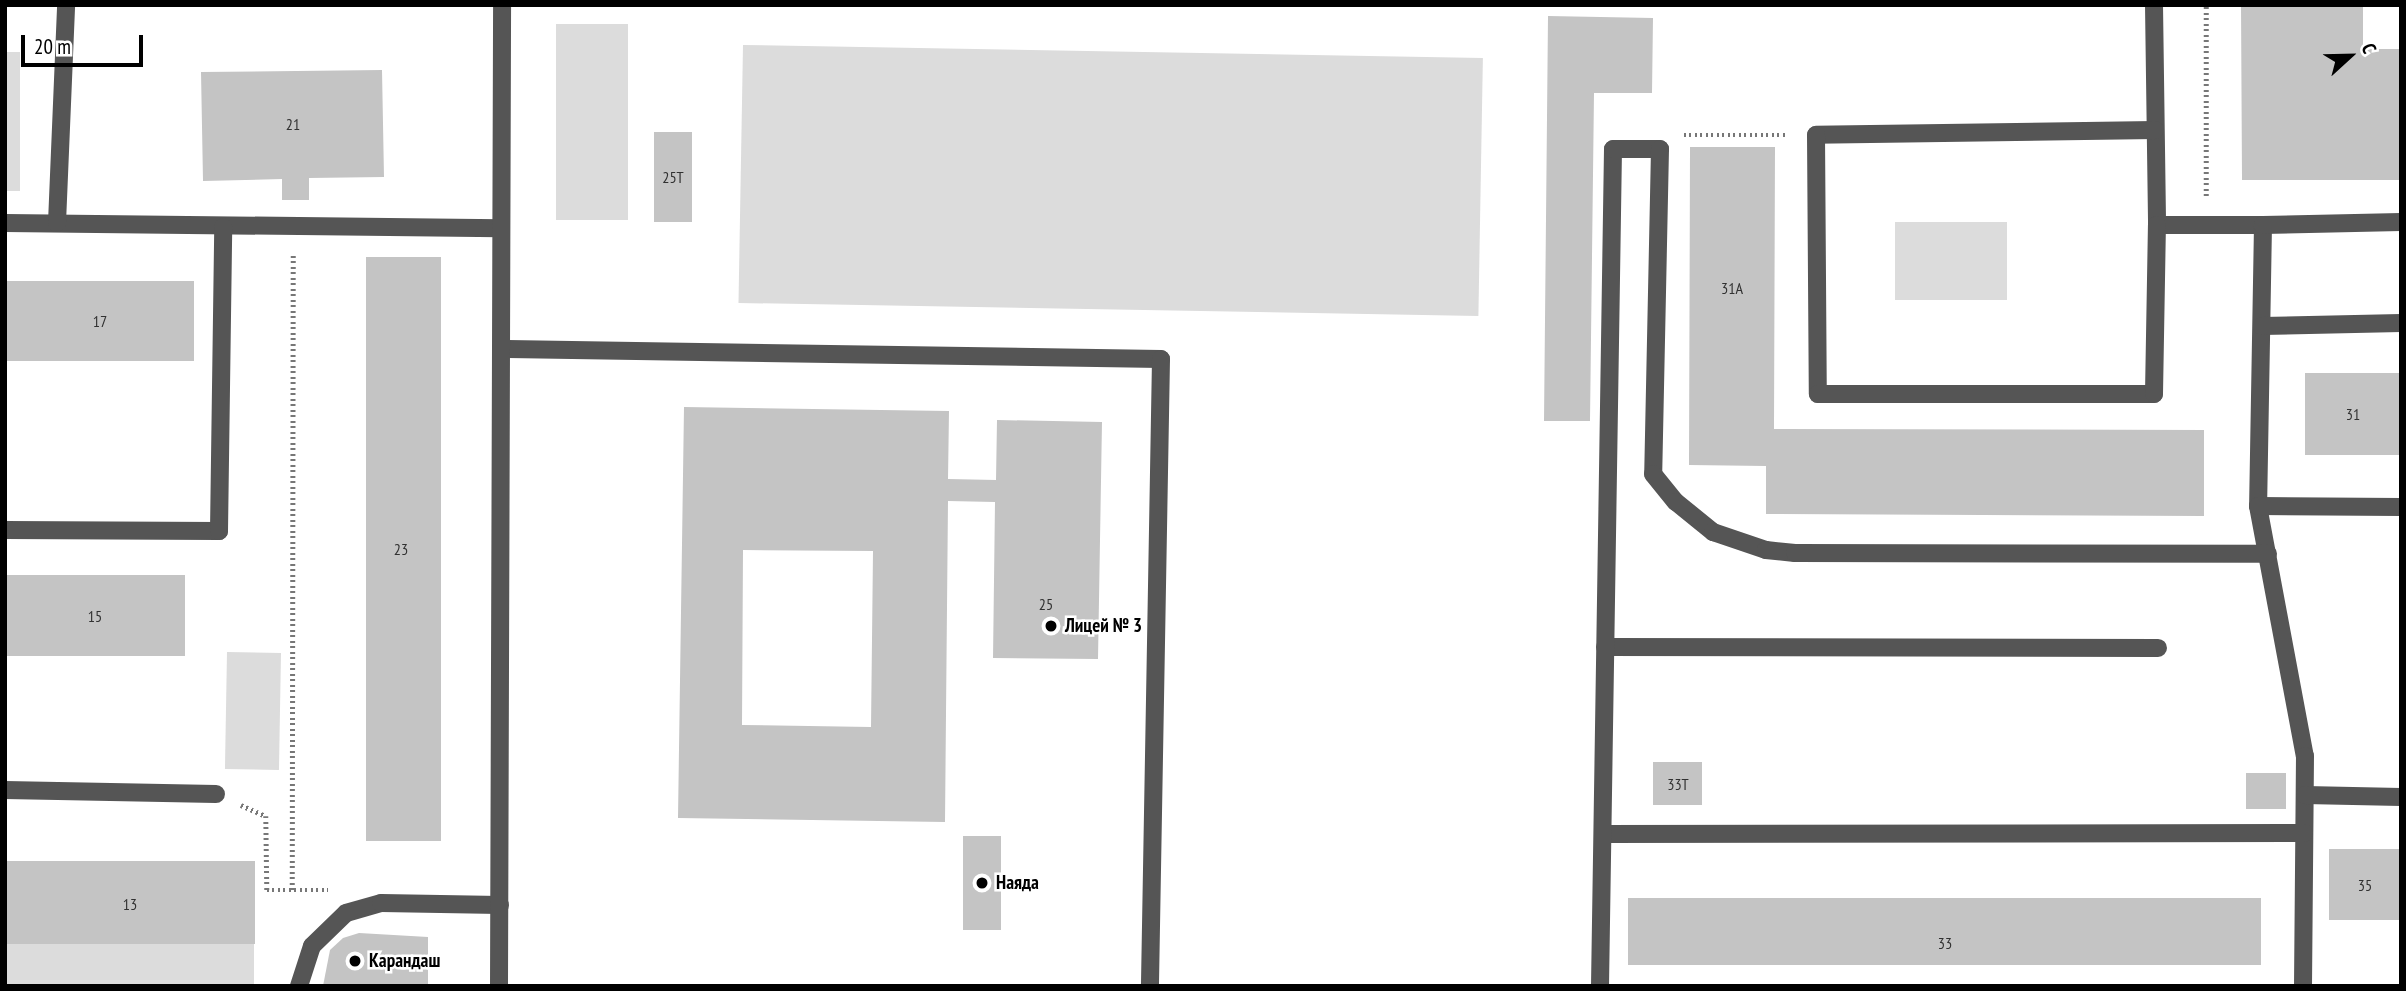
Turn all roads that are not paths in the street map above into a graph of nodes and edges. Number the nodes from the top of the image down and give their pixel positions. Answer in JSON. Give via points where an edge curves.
{"nodes":[{"id":1,"x":66,"y":5,"type":"edge"},
{"id":2,"x":502,"y":5,"type":"edge"},
{"id":3,"x":2154,"y":5,"type":"edge"},
{"id":4,"x":2155,"y":130,"type":"junction"},
{"id":5,"x":2401,"y":222,"type":"edge"},
{"id":6,"x":5,"y":223,"type":"edge"},
{"id":7,"x":57,"y":223,"type":"junction"},
{"id":8,"x":2157,"y":225,"type":"junction"},
{"id":9,"x":2263,"y":225,"type":"junction"},
{"id":10,"x":223,"y":227,"type":"junction"},
{"id":11,"x":501,"y":228,"type":"junction"},
{"id":12,"x":2401,"y":323,"type":"edge"},
{"id":13,"x":2262,"y":326,"type":"junction"},
{"id":14,"x":501,"y":349,"type":"junction"},
{"id":15,"x":2258,"y":506,"type":"junction"},
{"id":16,"x":2401,"y":507,"type":"edge"},
{"id":17,"x":5,"y":530,"type":"edge"},
{"id":18,"x":2268,"y":554,"type":"junction"},
{"id":19,"x":1605,"y":647,"type":"junction"},
{"id":20,"x":2158,"y":648,"type":"dead end"},
{"id":21,"x":5,"y":790,"type":"edge"},
{"id":22,"x":216,"y":794,"type":"road end"},
{"id":23,"x":2305,"y":795,"type":"junction"},
{"id":24,"x":2401,"y":797,"type":"edge"},
{"id":25,"x":2304,"y":833,"type":"junction"},
{"id":26,"x":1603,"y":834,"type":"junction"},
{"id":27,"x":500,"y":905,"type":"junction"},
{"id":28,"x":299,"y":986,"type":"edge"},
{"id":29,"x":499,"y":986,"type":"edge"},
{"id":30,"x":1150,"y":986,"type":"edge"},
{"id":31,"x":1600,"y":986,"type":"edge"},
{"id":32,"x":2302,"y":986,"type":"edge"}],
"edges":[{"from":1,"to":7,"type":"street"},
{"from":2,"to":11,"type":"street"},
{"from":3,"to":4,"type":"street"},
{"from":4,"to":8,"type":"street"},
{"from":4,"to":8,"type":"street","via":[[1816,135],[1818,394],[2154,394]]},
{"from":5,"to":9,"type":"street"},
{"from":6,"to":7,"type":"street"},
{"from":7,"to":10,"type":"street"},
{"from":8,"to":9,"type":"street"},
{"from":9,"to":13,"type":"street"},
{"from":10,"to":11,"type":"street"},
{"from":10,"to":17,"type":"street","via":[[219,531]]},
{"from":11,"to":14,"type":"street"},
{"from":12,"to":13,"type":"street"},
{"from":13,"to":15,"type":"street"},
{"from":14,"to":27,"type":"street"},
{"from":14,"to":30,"type":"street","via":[[1161,359]]},
{"from":15,"to":16,"type":"street"},
{"from":15,"to":18,"type":"street"},
{"from":18,"to":19,"type":"street","via":[[1795,553],[1766,550],[1713,532],[1676,502],[1653,474],[1660,149],[1613,149]]},
{"from":18,"to":23,"type":"street","via":[[2305,756]]},
{"from":19,"to":20,"type":"street"},
{"from":19,"to":26,"type":"street"},
{"from":21,"to":22,"type":"street"},
{"from":23,"to":24,"type":"street"},
{"from":23,"to":25,"type":"street"},
{"from":25,"to":26,"type":"street"},
{"from":25,"to":32,"type":"street"},
{"from":26,"to":31,"type":"street"},
{"from":27,"to":28,"type":"street","via":[[381,903],[346,913],[312,946]]},
{"from":27,"to":29,"type":"street"}]}
